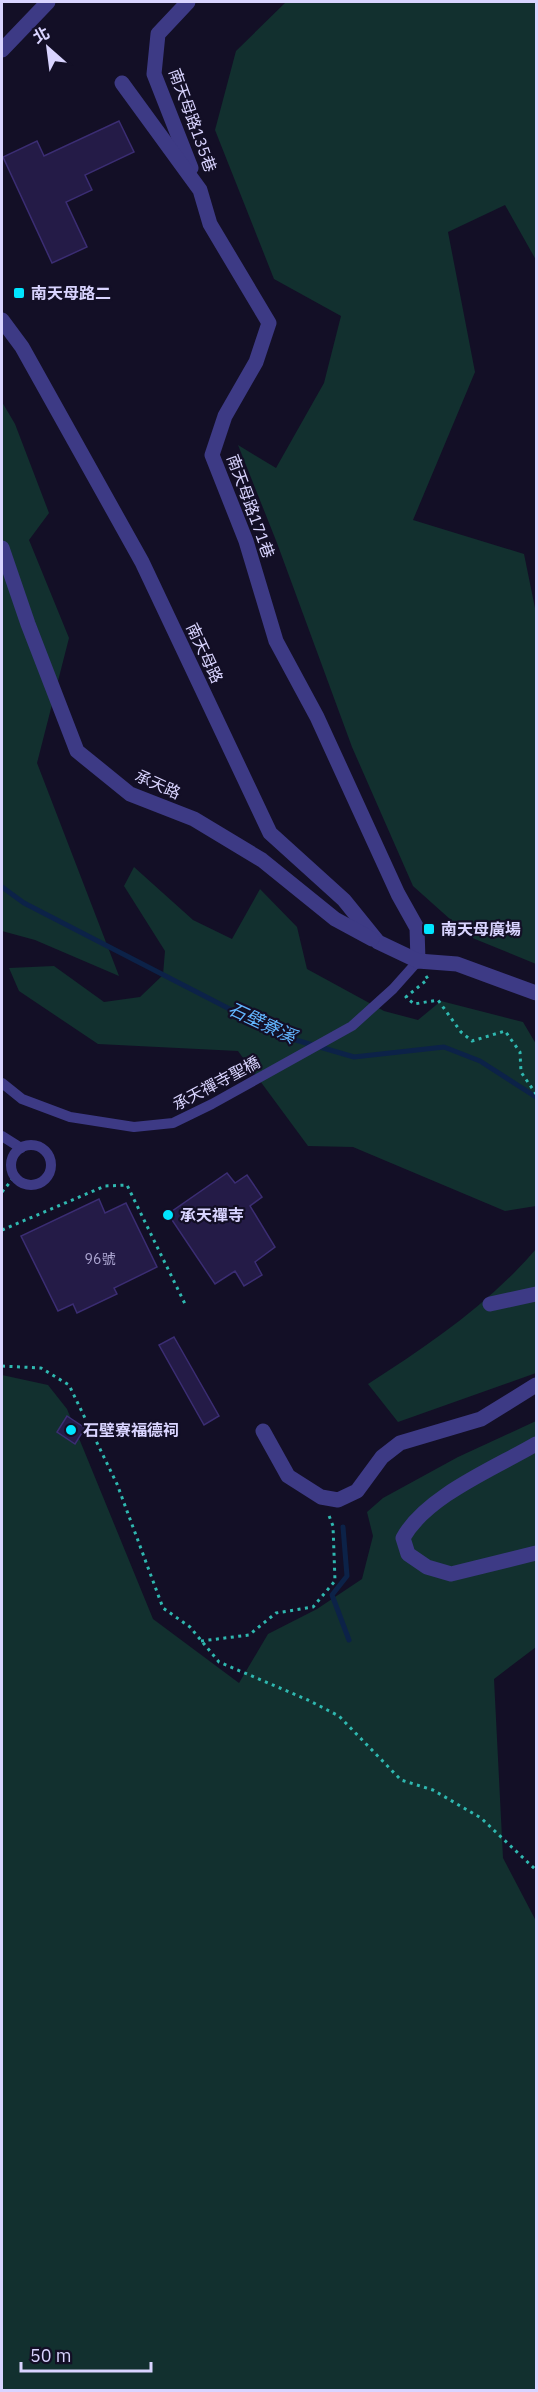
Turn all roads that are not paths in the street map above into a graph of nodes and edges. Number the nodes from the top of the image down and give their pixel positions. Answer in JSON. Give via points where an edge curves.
{"nodes":[{"id":1,"x":48,"y":2,"type":"edge"},
{"id":2,"x":188,"y":2,"type":"edge"},
{"id":3,"x":2,"y":50,"type":"edge"},
{"id":4,"x":122,"y":83,"type":"dead end"},
{"id":5,"x":200,"y":190,"type":"junction"},
{"id":6,"x":2,"y":320,"type":"edge"},
{"id":7,"x":2,"y":548,"type":"edge"},
{"id":8,"x":378,"y":942,"type":"junction"},
{"id":9,"x":418,"y":961,"type":"junction"},
{"id":10,"x":537,"y":993,"type":"edge"},
{"id":11,"x":2,"y":1083,"type":"edge"},
{"id":12,"x":2,"y":1136,"type":"edge"},
{"id":13,"x":21,"y":1148,"type":"junction"},
{"id":14,"x":537,"y":1294,"type":"edge"},
{"id":15,"x":490,"y":1304,"type":"dead end"},
{"id":16,"x":537,"y":1385,"type":"edge"},
{"id":17,"x":263,"y":1431,"type":"dead end"},
{"id":18,"x":537,"y":1444,"type":"edge"},
{"id":19,"x":537,"y":1553,"type":"edge"}],
"edges":[{"from":1,"to":3,"type":"street"},
{"from":2,"to":5,"type":"street","name":"南天母路135巷","via":[[158,34],[154,74]]},
{"from":4,"to":5,"type":"street","name":"南天母路171巷"},
{"from":5,"to":9,"type":"street","name":"南天母路171巷","via":[[210,224],[269,322],[256,362],[225,416],[212,455],[246,541],[276,641],[417,928]]},
{"from":6,"to":8,"type":"street","name":"南天母路","via":[[22,347],[142,562],[270,833],[344,900]]},
{"from":7,"to":8,"type":"street","name":"承天路","via":[[77,751],[130,794],[194,819],[262,860],[335,919]]},
{"from":8,"to":9,"type":"street","name":"南天母路"},
{"from":9,"to":10,"type":"street","via":[[457,964]]},
{"from":9,"to":11,"type":"lane","name":"承天禪寺聖橋","via":[[352,1026],[173,1123],[134,1127],[70,1117],[22,1099]]},
{"from":12,"to":13,"type":"lane"},
{"from":13,"to":13,"type":"lane","via":[[40,1147],[49,1156],[51,1169],[38,1184],[25,1184],[15,1176],[13,1158]]},
{"from":14,"to":15,"type":"street"},
{"from":16,"to":17,"type":"street","via":[[482,1419],[400,1443],[382,1457],[357,1491],[338,1500],[321,1497],[288,1476]]},
{"from":18,"to":19,"type":"street","via":[[428,1508],[403,1538],[408,1554],[427,1567],[451,1574]]}]}
